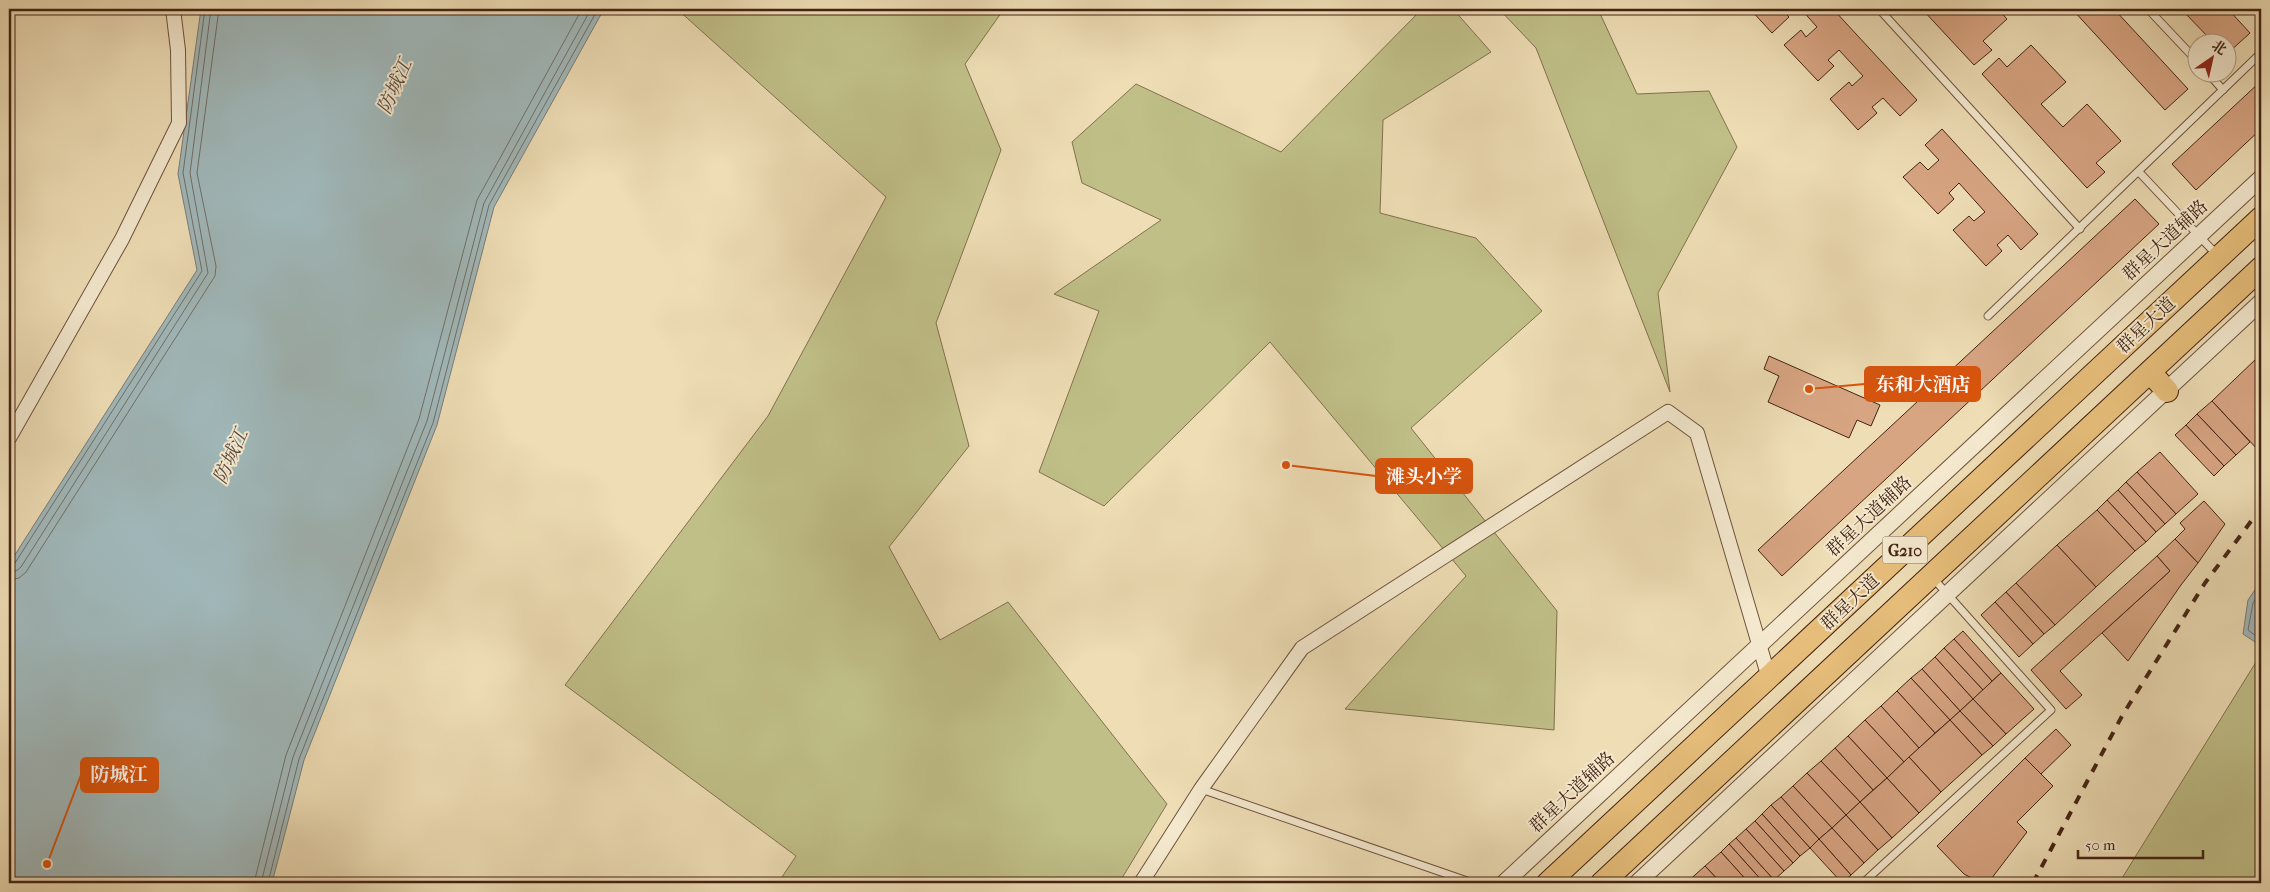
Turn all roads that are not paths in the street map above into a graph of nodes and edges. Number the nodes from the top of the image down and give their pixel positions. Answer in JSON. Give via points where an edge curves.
{"nodes":[{"id":1,"x":173,"y":9,"type":"edge"},
{"id":2,"x":1879,"y":9,"type":"edge"},
{"id":3,"x":2148,"y":9,"type":"edge"},
{"id":4,"x":2188,"y":51,"type":"edge"},
{"id":5,"x":2261,"y":53,"type":"edge"},
{"id":6,"x":2216,"y":82,"type":"edge"},
{"id":7,"x":2223,"y":90,"type":"junction"},
{"id":8,"x":2139,"y":172,"type":"junction"},
{"id":9,"x":2261,"y":178,"type":"edge"},
{"id":10,"x":2261,"y":218,"type":"edge"},
{"id":11,"x":2080,"y":229,"type":"junction"},
{"id":12,"x":2200,"y":236,"type":"junction"},
{"id":13,"x":2219,"y":257,"type":"junction"},
{"id":14,"x":2261,"y":268,"type":"edge"},
{"id":15,"x":2261,"y":302,"type":"edge"},
{"id":16,"x":1988,"y":316,"type":"dead end"},
{"id":17,"x":2150,"y":372,"type":"junction"},
{"id":18,"x":2166,"y":391,"type":"junction"},
{"id":19,"x":9,"y":438,"type":"edge"},
{"id":20,"x":1931,"y":576,"type":"junction"},
{"id":21,"x":1948,"y":594,"type":"junction"},
{"id":22,"x":1758,"y":646,"type":"junction"},
{"id":23,"x":1769,"y":678,"type":"junction"},
{"id":24,"x":1201,"y":789,"type":"junction"},
{"id":25,"x":1866,"y":882,"type":"edge"},
{"id":26,"x":1141,"y":883,"type":"edge"},
{"id":27,"x":1473,"y":883,"type":"edge"},
{"id":28,"x":1504,"y":883,"type":"edge"},
{"id":29,"x":1548,"y":883,"type":"edge"},
{"id":30,"x":1602,"y":883,"type":"edge"},
{"id":31,"x":1637,"y":883,"type":"edge"}],
"edges":[{"from":1,"to":19,"type":"street","via":[[178,50],[179,123],[122,239]]},
{"from":2,"to":11,"type":"lane"},
{"from":3,"to":4,"type":"lane"},
{"from":5,"to":7,"type":"lane"},
{"from":6,"to":7,"type":"lane"},
{"from":7,"to":8,"type":"lane"},
{"from":8,"to":11,"type":"lane"},
{"from":8,"to":12,"type":"lane"},
{"from":9,"to":12,"type":"street","name":"群星大道辅路"},
{"from":10,"to":13,"type":"highway","name":"群星大道","number":"G210"},
{"from":11,"to":16,"type":"lane"},
{"from":12,"to":13,"type":"lane"},
{"from":12,"to":22,"type":"street","name":"群星大道辅路"},
{"from":13,"to":23,"type":"highway","name":"群星大道","number":"G210"},
{"from":14,"to":17,"type":"highway","name":"群星大道","number":"G210"},
{"from":15,"to":18,"type":"street"},
{"from":17,"to":18,"type":"highway"},
{"from":17,"to":20,"type":"highway","name":"群星大道","number":"G210"},
{"from":18,"to":21,"type":"street"},
{"from":20,"to":21,"type":"lane"},
{"from":20,"to":30,"type":"highway","name":"群星大道","number":"G210"},
{"from":21,"to":25,"type":"lane","via":[[2051,710]]},
{"from":21,"to":31,"type":"street"},
{"from":22,"to":23,"type":"street"},
{"from":22,"to":24,"type":"street","via":[[1697,433],[1668,412],[1302,648]]},
{"from":22,"to":28,"type":"street","name":"群星大道辅路"},
{"from":23,"to":29,"type":"highway","name":"群星大道","number":"G210"},
{"from":24,"to":26,"type":"street"},
{"from":24,"to":27,"type":"lane"}]}
